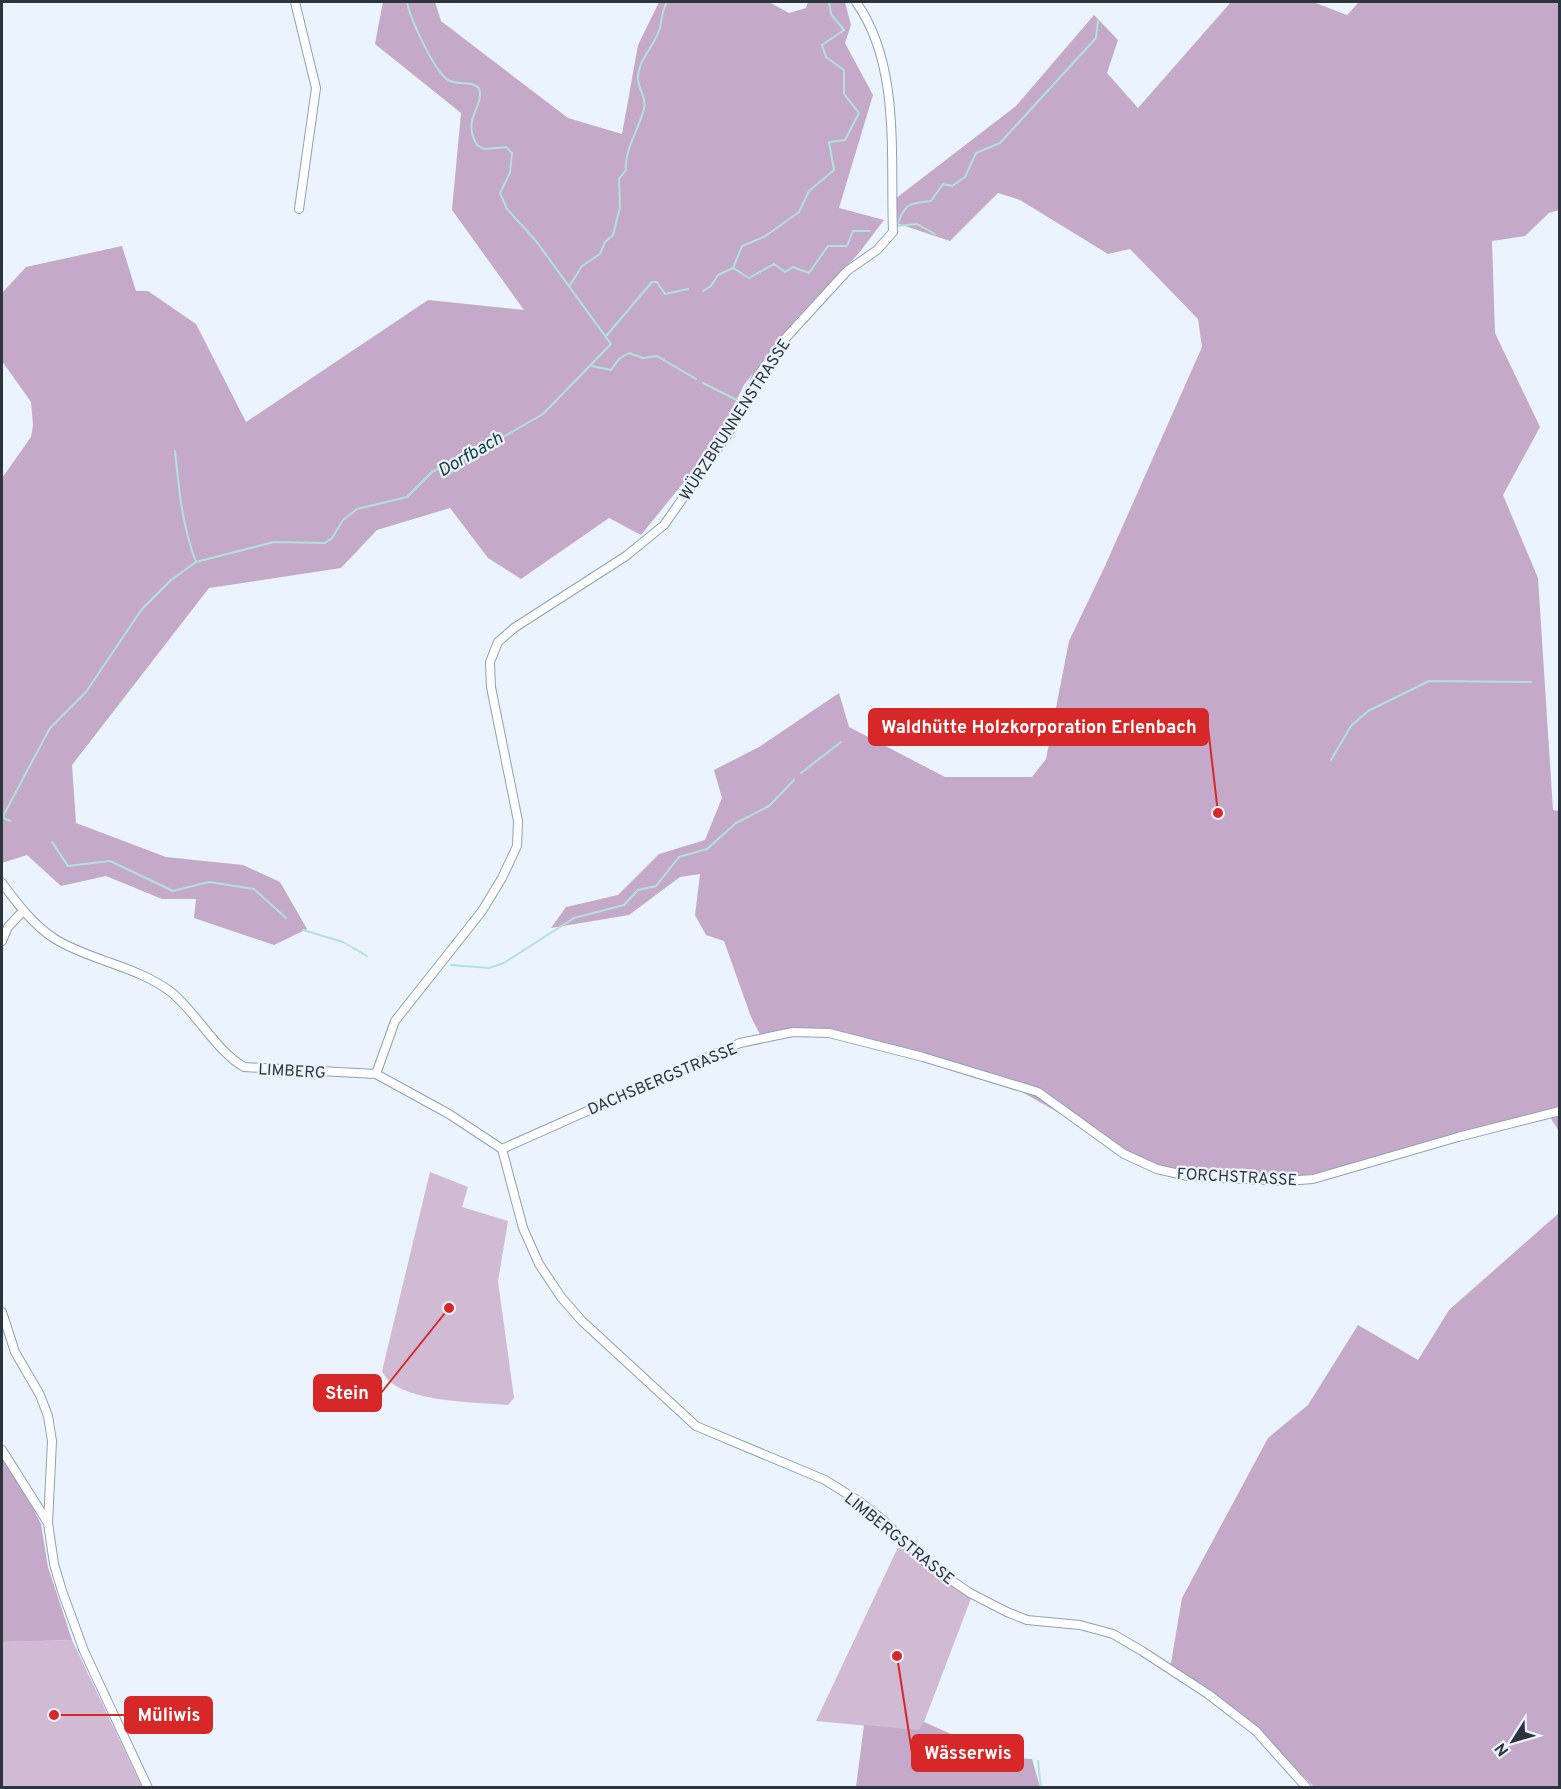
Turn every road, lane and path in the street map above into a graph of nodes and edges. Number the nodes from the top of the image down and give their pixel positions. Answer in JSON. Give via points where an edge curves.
{"nodes":[{"id":1,"x":295,"y":2,"type":"edge"},
{"id":2,"x":856,"y":2,"type":"edge"},
{"id":3,"x":299,"y":209,"type":"dead end"},
{"id":4,"x":2,"y":883,"type":"edge"},
{"id":5,"x":23,"y":911,"type":"junction"},
{"id":6,"x":2,"y":941,"type":"edge"},
{"id":7,"x":830,"y":1033,"type":"joint"},
{"id":8,"x":376,"y":1074,"type":"junction"},
{"id":9,"x":1560,"y":1111,"type":"edge"},
{"id":10,"x":502,"y":1149,"type":"junction"},
{"id":11,"x":2,"y":1311,"type":"edge"},
{"id":12,"x":2,"y":1450,"type":"edge"},
{"id":13,"x":48,"y":1523,"type":"junction"},
{"id":14,"x":148,"y":1788,"type":"edge"},
{"id":15,"x":1307,"y":1788,"type":"edge"}],
"edges":[{"from":1,"to":3,"type":"street","via":[[316,88]]},
{"from":2,"to":8,"type":"street","name":"WÜRZBRUNNENSTRASSE","via":[[869,19],[884,57],[890,108],[893,232],[877,250],[847,271],[782,342],[757,377],[728,434],[664,525],[626,556],[498,642],[489,662],[491,687],[518,821],[517,846],[482,911],[395,1021]]},
{"from":4,"to":5,"type":"street","name":"LIMBERG"},
{"from":5,"to":6,"type":"street","via":[[8,927]]},
{"from":5,"to":8,"type":"street","name":"LIMBERG","via":[[55,939],[151,979],[172,993],[227,1054],[244,1067]]},
{"from":7,"to":9,"type":"street","name":"FORCHSTRASSE","via":[[1038,1092],[1124,1154],[1157,1169],[1188,1176],[1314,1179]]},
{"from":7,"to":10,"type":"street","name":"DACHSBERGSTRASSE","via":[[792,1032],[740,1043]]},
{"from":8,"to":10,"type":"street","name":"LIMBERG"},
{"from":10,"to":15,"type":"street","name":"LIMBERGSTRASSE","via":[[516,1204],[539,1264],[561,1297],[696,1426],[825,1480],[884,1521],[925,1562],[970,1593],[1007,1612],[1027,1620],[1080,1625],[1122,1639],[1208,1694],[1256,1731]]},
{"from":11,"to":13,"type":"street","via":[[15,1352],[48,1416],[52,1441]]},
{"from":12,"to":13,"type":"street"},
{"from":13,"to":14,"type":"street","via":[[54,1564],[80,1641]]}]}
